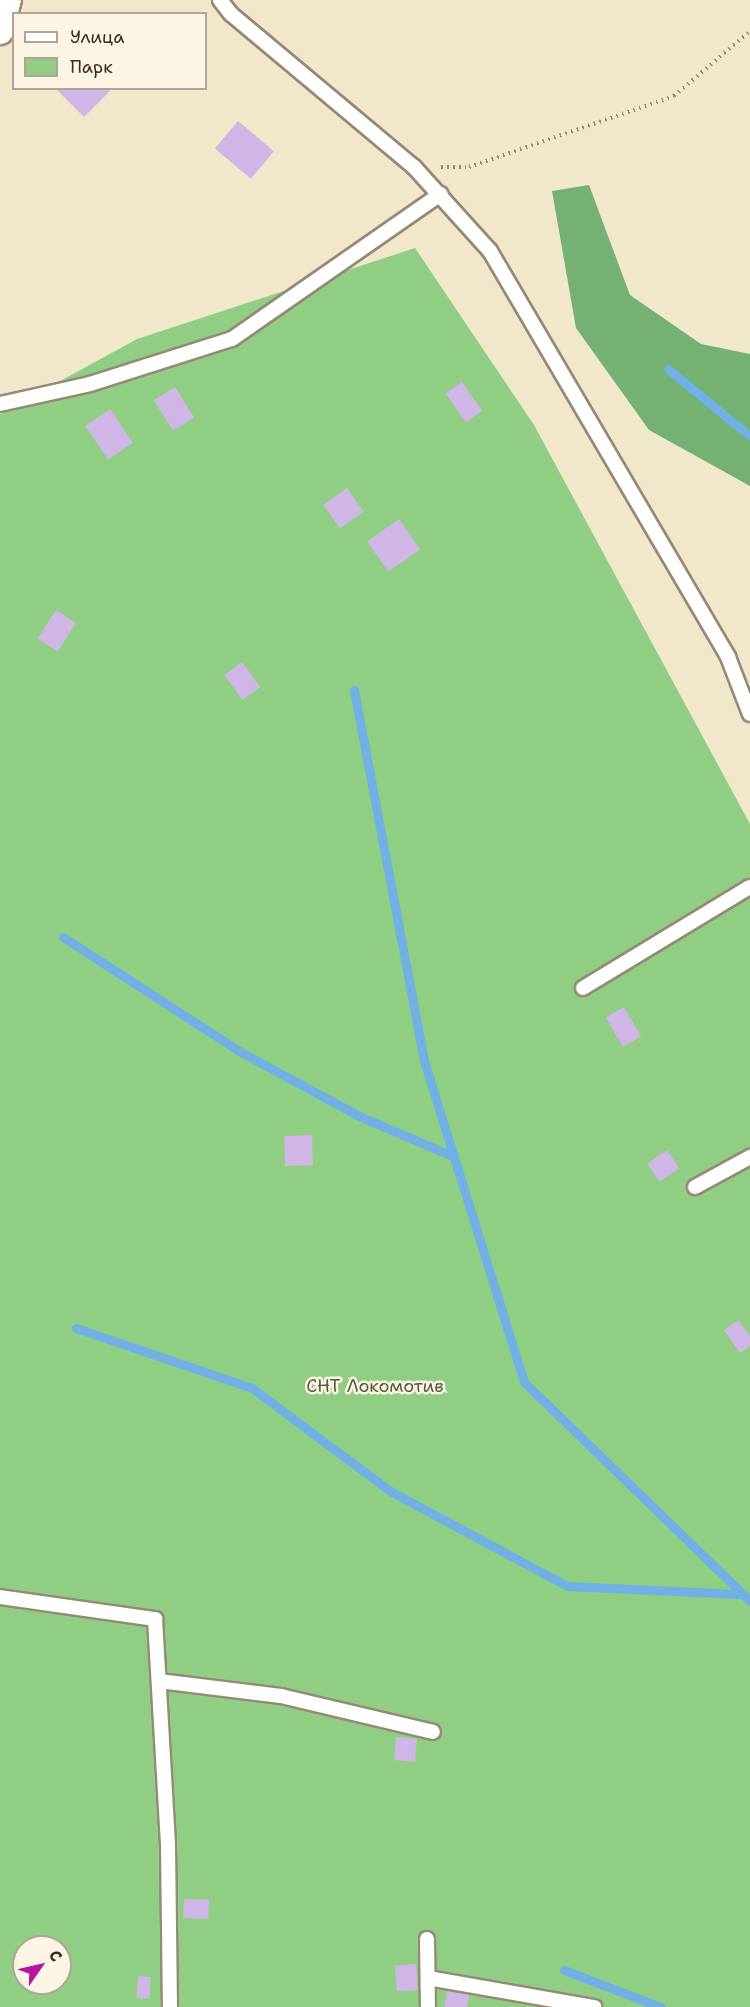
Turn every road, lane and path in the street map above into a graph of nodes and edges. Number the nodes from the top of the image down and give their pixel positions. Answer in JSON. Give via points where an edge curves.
{"nodes":[{"id":1,"x":8,"y":0,"type":"edge"},
{"id":2,"x":220,"y":0,"type":"edge"},
{"id":3,"x":0,"y":30,"type":"edge"},
{"id":4,"x":750,"y":31,"type":"edge"},
{"id":5,"x":414,"y":167,"type":"junction"},
{"id":6,"x":441,"y":194,"type":"junction"},
{"id":7,"x":0,"y":404,"type":"edge"},
{"id":8,"x":750,"y":714,"type":"edge"},
{"id":9,"x":750,"y":887,"type":"edge"},
{"id":10,"x":583,"y":988,"type":"dead end"},
{"id":11,"x":750,"y":1157,"type":"edge"},
{"id":12,"x":694,"y":1186,"type":"dead end"},
{"id":13,"x":0,"y":1597,"type":"edge"},
{"id":14,"x":159,"y":1681,"type":"junction"},
{"id":15,"x":433,"y":1732,"type":"dead end"},
{"id":16,"x":427,"y":1938,"type":"dead end"},
{"id":17,"x":428,"y":1978,"type":"junction"},
{"id":18,"x":170,"y":2007,"type":"edge"},
{"id":19,"x":428,"y":2007,"type":"edge"},
{"id":20,"x":594,"y":2007,"type":"edge"}],
"edges":[{"from":1,"to":3,"type":"street"},
{"from":2,"to":5,"type":"lane","via":[[231,14]]},
{"from":4,"to":5,"type":"path","via":[[674,96],[469,167]]},
{"from":5,"to":6,"type":"lane"},
{"from":6,"to":7,"type":"lane","via":[[232,339],[90,384]]},
{"from":6,"to":8,"type":"lane","via":[[490,251],[728,657]]},
{"from":9,"to":10,"type":"lane"},
{"from":11,"to":12,"type":"lane"},
{"from":13,"to":14,"type":"lane","via":[[155,1619]]},
{"from":14,"to":15,"type":"lane","via":[[281,1696]]},
{"from":14,"to":18,"type":"lane","via":[[168,1846]]},
{"from":16,"to":17,"type":"lane"},
{"from":17,"to":19,"type":"lane"},
{"from":17,"to":20,"type":"lane"}]}
